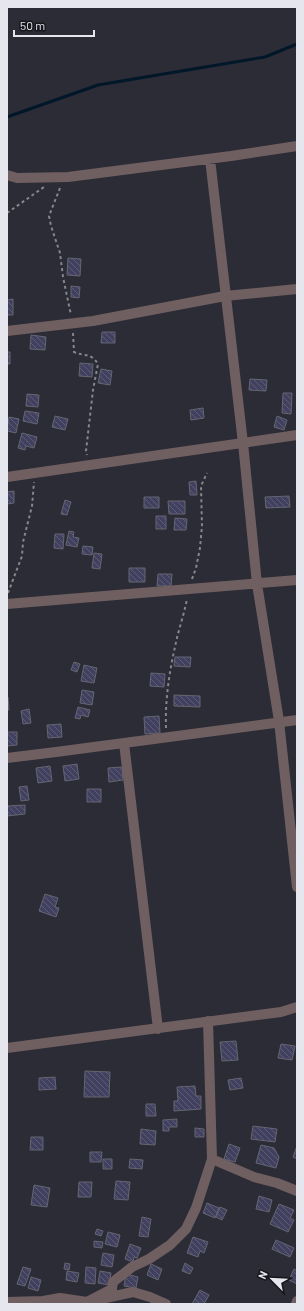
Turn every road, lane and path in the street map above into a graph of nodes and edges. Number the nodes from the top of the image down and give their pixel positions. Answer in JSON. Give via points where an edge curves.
{"nodes":[{"id":1,"x":297,"y":146,"type":"edge"},
{"id":2,"x":210,"y":159,"type":"junction"},
{"id":3,"x":7,"y":176,"type":"edge"},
{"id":4,"x":68,"y":178,"type":"junction"},
{"id":5,"x":48,"y":185,"type":"dead end"},
{"id":6,"x":7,"y":213,"type":"edge"},
{"id":7,"x":297,"y":289,"type":"edge"},
{"id":8,"x":225,"y":296,"type":"junction"},
{"id":9,"x":71,"y":324,"type":"junction"},
{"id":10,"x":7,"y":330,"type":"edge"},
{"id":11,"x":297,"y":435,"type":"edge"},
{"id":12,"x":243,"y":443,"type":"junction"},
{"id":13,"x":88,"y":466,"type":"junction"},
{"id":14,"x":207,"y":473,"type":"dead end"},
{"id":15,"x":34,"y":474,"type":"junction"},
{"id":16,"x":7,"y":477,"type":"edge"},
{"id":17,"x":297,"y":580,"type":"edge"},
{"id":18,"x":257,"y":584,"type":"junction"},
{"id":19,"x":190,"y":589,"type":"junction"},
{"id":20,"x":7,"y":596,"type":"edge"},
{"id":21,"x":7,"y":604,"type":"edge"},
{"id":22,"x":297,"y":720,"type":"edge"},
{"id":23,"x":279,"y":721,"type":"junction"},
{"id":24,"x":166,"y":737,"type":"junction"},
{"id":25,"x":124,"y":743,"type":"junction"},
{"id":26,"x":7,"y":758,"type":"edge"},
{"id":27,"x":297,"y":887,"type":"edge"},
{"id":28,"x":297,"y":1007,"type":"edge"},
{"id":29,"x":208,"y":1021,"type":"junction"},
{"id":30,"x":158,"y":1029,"type":"junction"},
{"id":31,"x":7,"y":1048,"type":"edge"},
{"id":32,"x":212,"y":1159,"type":"junction"},
{"id":33,"x":297,"y":1191,"type":"edge"},
{"id":34,"x":7,"y":1302,"type":"edge"},
{"id":35,"x":87,"y":1302,"type":"junction"},
{"id":36,"x":166,"y":1304,"type":"edge"}],
"edges":[{"from":1,"to":2,"type":"street"},
{"from":2,"to":4,"type":"street"},
{"from":2,"to":8,"type":"street"},
{"from":3,"to":4,"type":"street"},
{"from":4,"to":9,"type":"path","via":[[59,189],[49,216],[60,253]]},
{"from":5,"to":6,"type":"path"},
{"from":7,"to":8,"type":"street"},
{"from":8,"to":9,"type":"street"},
{"from":8,"to":12,"type":"street"},
{"from":9,"to":10,"type":"street"},
{"from":9,"to":13,"type":"path","via":[[74,352],[94,358],[98,364],[86,451]]},
{"from":11,"to":12,"type":"street"},
{"from":12,"to":13,"type":"street"},
{"from":12,"to":18,"type":"street"},
{"from":13,"to":15,"type":"street"},
{"from":14,"to":19,"type":"path","via":[[201,486],[200,548]]},
{"from":15,"to":16,"type":"street"},
{"from":15,"to":20,"type":"path","via":[[32,506],[22,542],[22,556]]},
{"from":17,"to":18,"type":"street"},
{"from":18,"to":19,"type":"street"},
{"from":18,"to":23,"type":"street"},
{"from":19,"to":21,"type":"street"},
{"from":19,"to":24,"type":"path","via":[[171,670]]},
{"from":22,"to":23,"type":"street"},
{"from":23,"to":24,"type":"street"},
{"from":23,"to":27,"type":"street"},
{"from":24,"to":25,"type":"street"},
{"from":25,"to":26,"type":"street"},
{"from":25,"to":30,"type":"street"},
{"from":28,"to":29,"type":"street","via":[[281,1012]]},
{"from":29,"to":30,"type":"street"},
{"from":29,"to":32,"type":"street"},
{"from":30,"to":31,"type":"street"},
{"from":32,"to":33,"type":"street","via":[[254,1177]]},
{"from":32,"to":35,"type":"street","via":[[196,1208],[186,1229],[170,1245],[132,1267],[113,1282],[112,1289]]},
{"from":34,"to":35,"type":"street","via":[[43,1302],[60,1298]]},
{"from":35,"to":36,"type":"street","via":[[133,1292]]}]}
